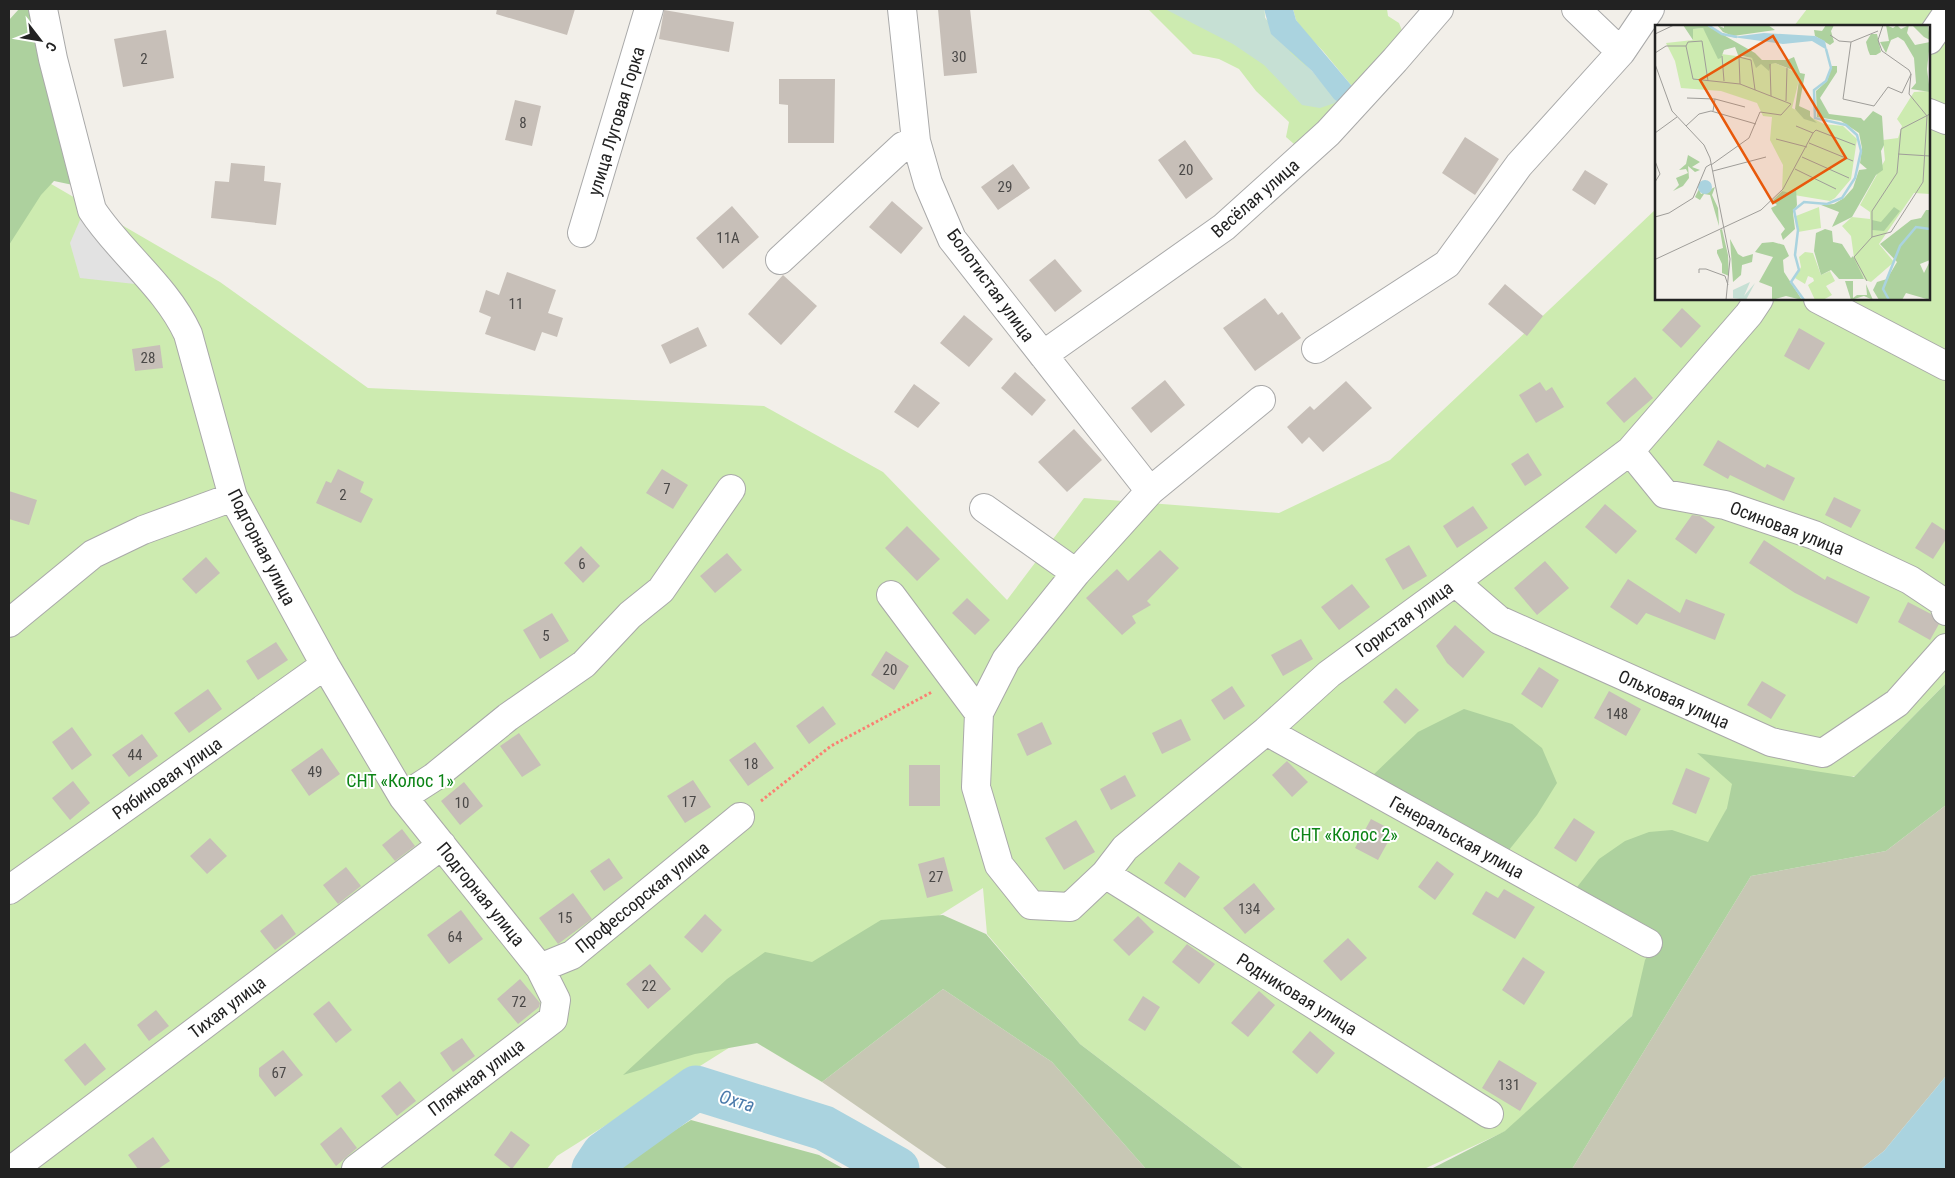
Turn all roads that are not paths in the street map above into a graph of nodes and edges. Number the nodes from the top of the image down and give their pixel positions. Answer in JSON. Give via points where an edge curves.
{"nodes":[{"id":1,"x":43,"y":9,"type":"edge"},
{"id":2,"x":650,"y":9,"type":"edge"},
{"id":3,"x":902,"y":9,"type":"edge"},
{"id":4,"x":1439,"y":9,"type":"edge"},
{"id":5,"x":1576,"y":9,"type":"edge"},
{"id":6,"x":1650,"y":9,"type":"edge"},
{"id":7,"x":1946,"y":15,"type":"edge"},
{"id":8,"x":1930,"y":39,"type":"edge"},
{"id":9,"x":1620,"y":52,"type":"junction"},
{"id":10,"x":1930,"y":112,"type":"edge"},
{"id":11,"x":1946,"y":120,"type":"edge"},
{"id":12,"x":916,"y":140,"type":"junction"},
{"id":13,"x":582,"y":233,"type":"dead end"},
{"id":14,"x":780,"y":260,"type":"dead end"},
{"id":15,"x":1758,"y":300,"type":"edge"},
{"id":16,"x":1820,"y":300,"type":"edge"},
{"id":17,"x":1316,"y":349,"type":"dead end"},
{"id":18,"x":1043,"y":355,"type":"junction"},
{"id":19,"x":1946,"y":366,"type":"edge"},
{"id":20,"x":1261,"y":400,"type":"dead end"},
{"id":21,"x":1630,"y":451,"type":"junction"},
{"id":22,"x":732,"y":489,"type":"dead end"},
{"id":23,"x":1150,"y":491,"type":"junction"},
{"id":24,"x":232,"y":497,"type":"junction"},
{"id":25,"x":984,"y":508,"type":"dead end"},
{"id":26,"x":1076,"y":573,"type":"junction"},
{"id":27,"x":1455,"y":582,"type":"junction"},
{"id":28,"x":891,"y":595,"type":"dead end"},
{"id":29,"x":1946,"y":611,"type":"edge"},
{"id":30,"x":9,"y":623,"type":"edge"},
{"id":31,"x":1946,"y":648,"type":"edge"},
{"id":32,"x":325,"y":665,"type":"junction"},
{"id":33,"x":979,"y":713,"type":"junction"},
{"id":34,"x":1266,"y":730,"type":"junction"},
{"id":35,"x":403,"y":797,"type":"junction"},
{"id":36,"x":740,"y":817,"type":"road end"},
{"id":37,"x":442,"y":845,"type":"junction"},
{"id":38,"x":1105,"y":874,"type":"junction"},
{"id":39,"x":9,"y":890,"type":"edge"},
{"id":40,"x":1648,"y":943,"type":"dead end"},
{"id":41,"x":540,"y":968,"type":"junction"},
{"id":42,"x":1489,"y":1114,"type":"dead end"},
{"id":43,"x":13,"y":1169,"type":"edge"},
{"id":44,"x":356,"y":1169,"type":"edge"}],
"edges":[{"from":1,"to":24,"type":"street","name":"Подгорная улица","via":[[92,210],[180,318],[188,334]]},
{"from":2,"to":13,"type":"street","name":"улица Луговая Горка"},
{"from":3,"to":12,"type":"street","name":"Болотистая улица"},
{"from":4,"to":18,"type":"street","name":"Весёлая улица","via":[[1328,133],[1224,227]]},
{"from":5,"to":9,"type":"street"},
{"from":6,"to":9,"type":"street"},
{"from":7,"to":8,"type":"street"},
{"from":9,"to":17,"type":"street","via":[[1519,165],[1447,264]]},
{"from":10,"to":11,"type":"street"},
{"from":12,"to":14,"type":"street","via":[[903,146]]},
{"from":12,"to":18,"type":"street","name":"Болотистая улица","via":[[928,183],[952,239]]},
{"from":15,"to":21,"type":"street","name":"Гористая улица"},
{"from":16,"to":19,"type":"street"},
{"from":18,"to":23,"type":"street","name":"Болотистая улица"},
{"from":20,"to":23,"type":"street"},
{"from":21,"to":27,"type":"street","name":"Гористая улица"},
{"from":21,"to":29,"type":"street","name":"Осиновая улица","via":[[1665,494],[1725,505],[1814,535],[1910,580],[1943,602]]},
{"from":22,"to":35,"type":"street","via":[[661,590],[630,615],[584,664]]},
{"from":23,"to":26,"type":"street"},
{"from":24,"to":30,"type":"street","via":[[143,530],[93,554]]},
{"from":24,"to":32,"type":"street","name":"Подгорная улица"},
{"from":25,"to":26,"type":"street"},
{"from":26,"to":33,"type":"street","via":[[1006,660]]},
{"from":27,"to":31,"type":"street","name":"Ольховая улица","via":[[1499,620],[1771,742],[1823,753],[1898,703]]},
{"from":27,"to":34,"type":"street","name":"Гористая улица","via":[[1329,674]]},
{"from":28,"to":33,"type":"street"},
{"from":32,"to":35,"type":"street","name":"Подгорная улица"},
{"from":32,"to":39,"type":"street","name":"Рябиновая улица"},
{"from":33,"to":38,"type":"street","name":"Гористая улица","via":[[976,787],[999,865],[1031,905],[1070,907]]},
{"from":34,"to":38,"type":"street","name":"Гористая улица","via":[[1125,848]]},
{"from":34,"to":40,"type":"street","name":"Генеральская улица"},
{"from":35,"to":37,"type":"street","name":"Подгорная улица"},
{"from":36,"to":41,"type":"street","name":"Профессорская улица","via":[[572,955]]},
{"from":37,"to":41,"type":"street","name":"Подгорная улица"},
{"from":37,"to":43,"type":"street","name":"Тихая улица"},
{"from":38,"to":42,"type":"street","name":"Родниковая улица"},
{"from":41,"to":44,"type":"street","name":"Пляжная улица","via":[[556,1000],[553,1019]]}]}
